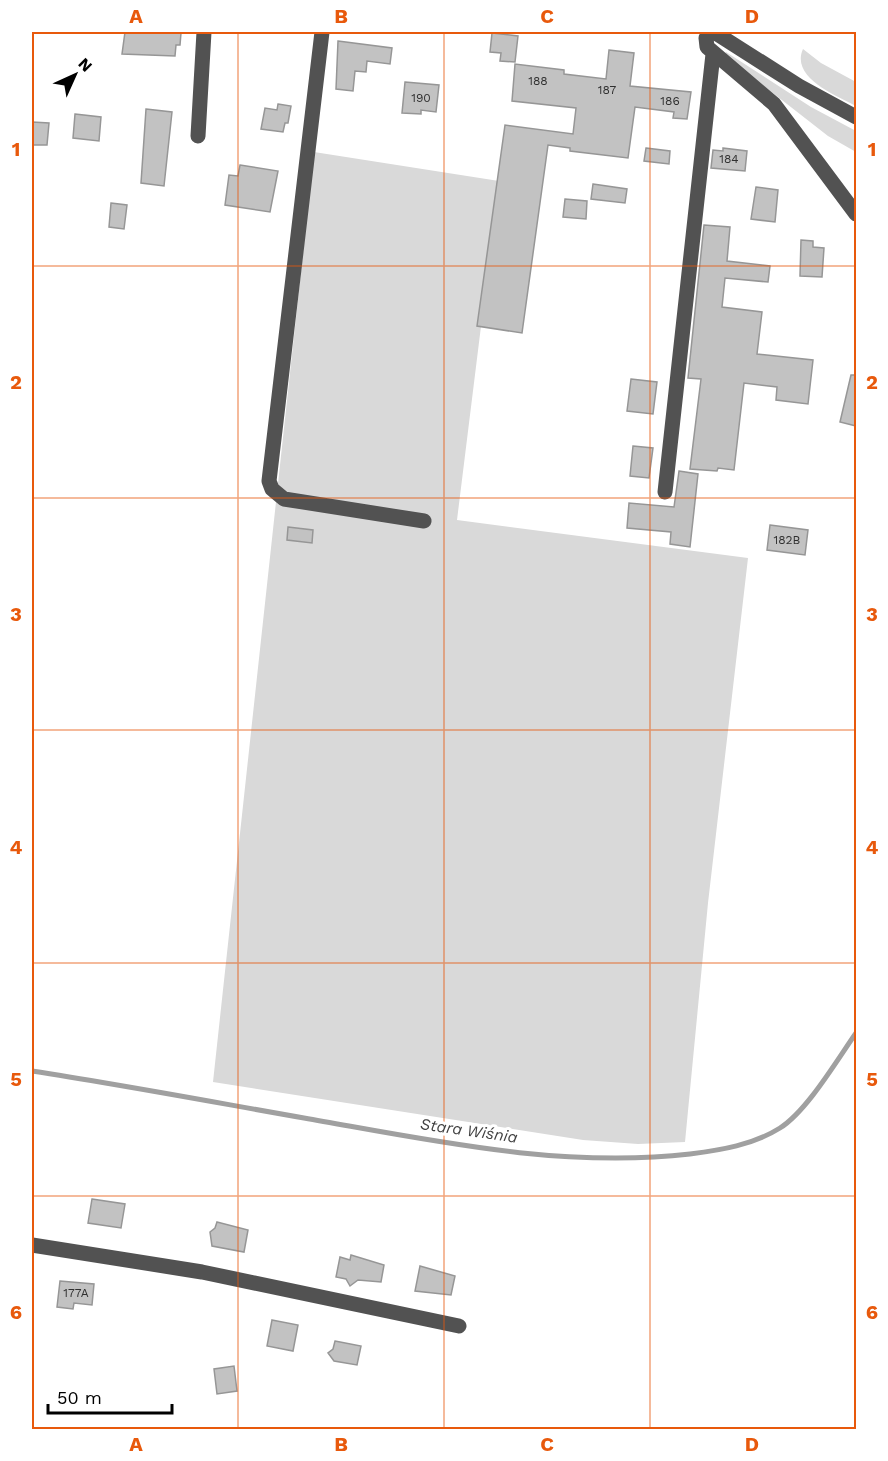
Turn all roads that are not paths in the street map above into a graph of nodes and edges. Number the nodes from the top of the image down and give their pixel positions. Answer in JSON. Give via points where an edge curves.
{"nodes":[{"id":1,"x":204,"y":32,"type":"edge"},
{"id":2,"x":322,"y":32,"type":"edge"},
{"id":3,"x":712,"y":32,"type":"edge"},
{"id":4,"x":713,"y":54,"type":"junction"},
{"id":5,"x":856,"y":117,"type":"edge"},
{"id":6,"x":198,"y":136,"type":"dead end"},
{"id":7,"x":856,"y":214,"type":"edge"},
{"id":8,"x":665,"y":492,"type":"dead end"},
{"id":9,"x":424,"y":521,"type":"dead end"},
{"id":10,"x":32,"y":1245,"type":"edge"},
{"id":11,"x":459,"y":1326,"type":"dead end"}],
"edges":[{"from":1,"to":6,"type":"street"},
{"from":2,"to":9,"type":"street","via":[[269,481],[284,499]]},
{"from":3,"to":4,"type":"street","via":[[706,38]]},
{"from":3,"to":5,"type":"street"},
{"from":4,"to":7,"type":"street","via":[[774,104]]},
{"from":4,"to":8,"type":"street"},
{"from":10,"to":11,"type":"street","via":[[202,1272]]}]}
